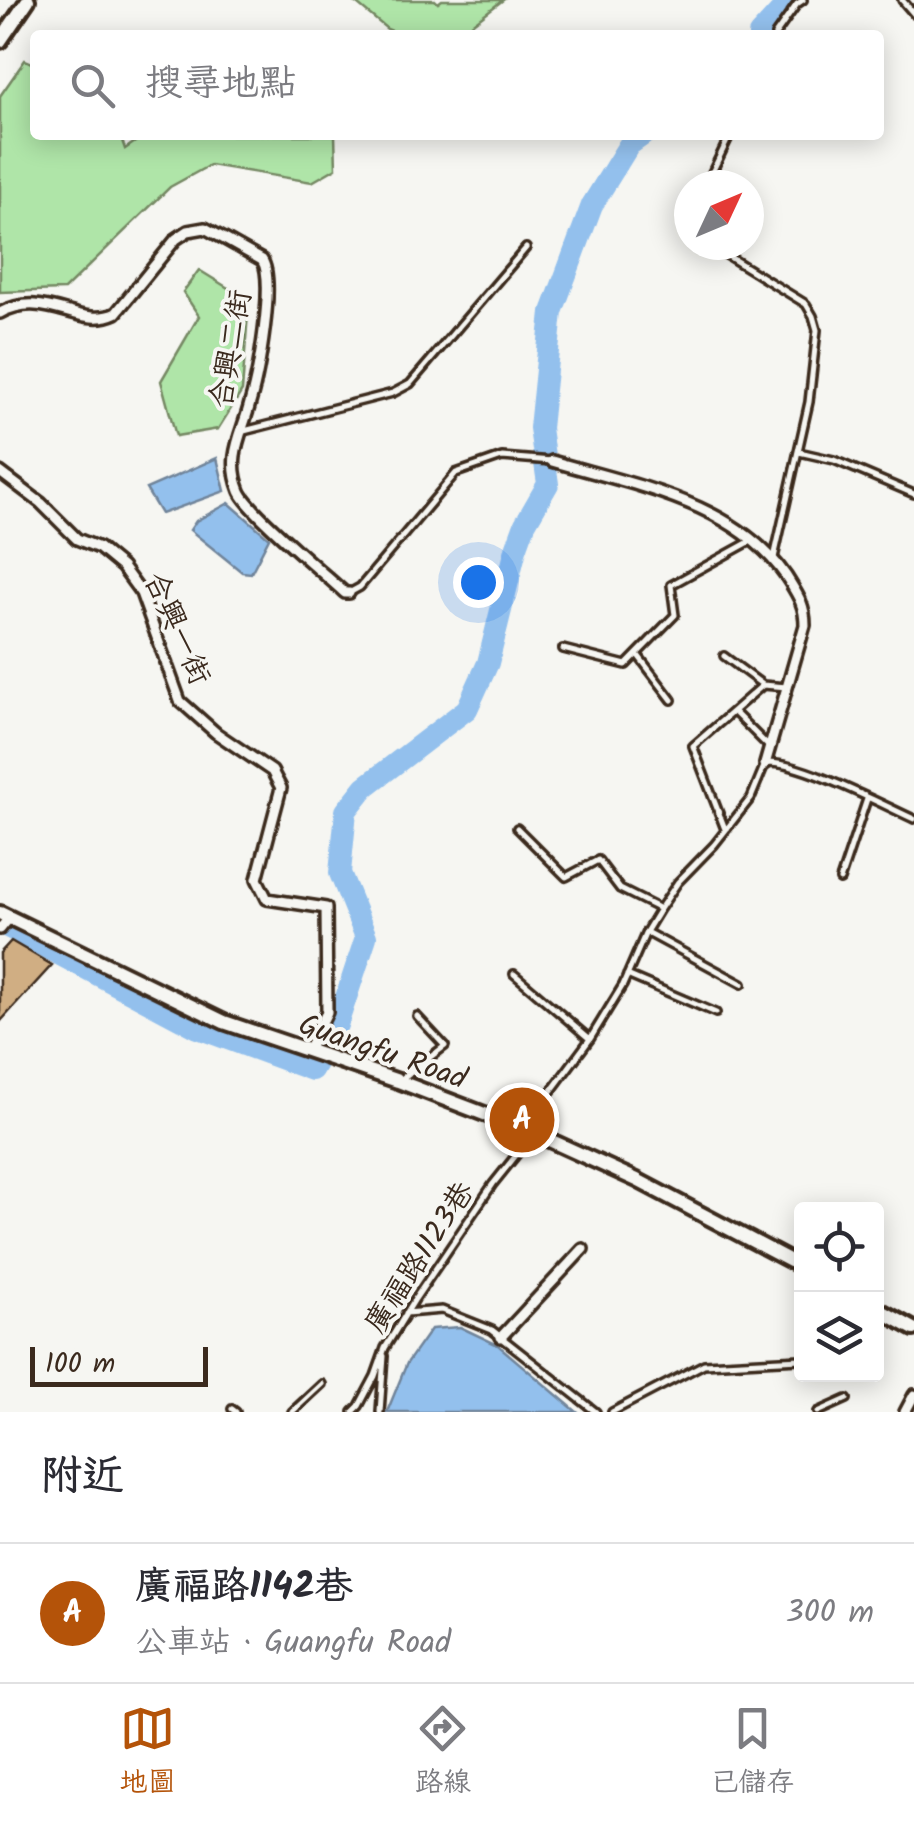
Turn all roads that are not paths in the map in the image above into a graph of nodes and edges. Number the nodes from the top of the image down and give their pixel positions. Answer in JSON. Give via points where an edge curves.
{"nodes":[{"id":1,"x":28,"y":0,"type":"edge"},
{"id":2,"x":804,"y":0,"type":"edge"},
{"id":3,"x":902,"y":0,"type":"edge"},
{"id":4,"x":914,"y":14,"type":"edge"},
{"id":5,"x":778,"y":30,"type":"edge"},
{"id":6,"x":0,"y":40,"type":"edge"},
{"id":7,"x":728,"y":140,"type":"edge"},
{"id":8,"x":713,"y":170,"type":"edge"},
{"id":9,"x":526,"y":248,"type":"dead end"},
{"id":10,"x":736,"y":260,"type":"edge"},
{"id":11,"x":0,"y":313,"type":"edge"},
{"id":12,"x":238,"y":432,"type":"junction"},
{"id":13,"x":799,"y":452,"type":"junction"},
{"id":14,"x":552,"y":461,"type":"joint"},
{"id":15,"x":0,"y":472,"type":"edge"},
{"id":16,"x":914,"y":494,"type":"edge"},
{"id":17,"x":754,"y":540,"type":"junction"},
{"id":18,"x":774,"y":558,"type":"junction"},
{"id":19,"x":350,"y":593,"type":"joint"},
{"id":20,"x":563,"y":649,"type":"dead end"},
{"id":21,"x":637,"y":654,"type":"junction"},
{"id":22,"x":724,"y":656,"type":"dead end"},
{"id":23,"x":763,"y":685,"type":"junction"},
{"id":24,"x":787,"y":687,"type":"junction"},
{"id":25,"x":672,"y":700,"type":"dead end"},
{"id":26,"x":733,"y":711,"type":"junction"},
{"id":27,"x":770,"y":748,"type":"junction"},
{"id":28,"x":764,"y":764,"type":"junction"},
{"id":29,"x":867,"y":799,"type":"junction"},
{"id":30,"x":914,"y":819,"type":"edge"},
{"id":31,"x":517,"y":828,"type":"dead end"},
{"id":32,"x":725,"y":830,"type":"junction"},
{"id":33,"x":840,"y":880,"type":"dead end"},
{"id":34,"x":660,"y":909,"type":"junction"},
{"id":35,"x":6,"y":916,"type":"edge"},
{"id":36,"x":0,"y":929,"type":"edge"},
{"id":37,"x":646,"y":932,"type":"junction"},
{"id":38,"x":514,"y":974,"type":"dead end"},
{"id":39,"x":627,"y":974,"type":"junction"},
{"id":40,"x":742,"y":984,"type":"dead end"},
{"id":41,"x":716,"y":1013,"type":"dead end"},
{"id":42,"x":417,"y":1016,"type":"dead end"},
{"id":43,"x":590,"y":1040,"type":"junction"},
{"id":44,"x":309,"y":1051,"type":"junction"},
{"id":45,"x":398,"y":1081,"type":"junction"},
{"id":46,"x":534,"y":1133,"type":"junction"},
{"id":47,"x":582,"y":1250,"type":"dead end"},
{"id":48,"x":794,"y":1263,"type":"edge"},
{"id":49,"x":884,"y":1312,"type":"edge"},
{"id":50,"x":406,"y":1314,"type":"junction"},
{"id":51,"x":914,"y":1329,"type":"edge"},
{"id":52,"x":501,"y":1337,"type":"junction"},
{"id":53,"x":385,"y":1348,"type":"junction"},
{"id":54,"x":794,"y":1360,"type":"edge"},
{"id":55,"x":322,"y":1384,"type":"dead end"},
{"id":56,"x":914,"y":1394,"type":"edge"},
{"id":57,"x":847,"y":1399,"type":"dead end"},
{"id":58,"x":292,"y":1412,"type":"edge"},
{"id":59,"x":353,"y":1412,"type":"edge"},
{"id":60,"x":380,"y":1412,"type":"edge"},
{"id":61,"x":596,"y":1412,"type":"edge"},
{"id":62,"x":612,"y":1412,"type":"edge"},
{"id":63,"x":818,"y":1412,"type":"edge"},
{"id":64,"x":904,"y":1412,"type":"edge"}],
"edges":[{"from":1,"to":6,"type":"street"},
{"from":2,"to":5,"type":"lane"},
{"from":3,"to":4,"type":"lane"},
{"from":7,"to":8,"type":"lane"},
{"from":9,"to":12,"type":"lane","via":[[410,384]]},
{"from":10,"to":13,"type":"lane","via":[[784,288],[813,316],[815,348]]},
{"from":11,"to":12,"type":"street","name":"合興二街","via":[[50,305],[102,320],[116,314],[176,239],[205,228],[268,268],[254,389]]},
{"from":12,"to":19,"type":"street","name":"合興二街","via":[[240,493]]},
{"from":13,"to":16,"type":"lane"},
{"from":13,"to":18,"type":"lane"},
{"from":14,"to":17,"type":"street","via":[[662,494]]},
{"from":14,"to":19,"type":"lane","via":[[502,458],[456,473]]},
{"from":15,"to":44,"type":"street","name":"合興一街","via":[[77,539],[122,566],[141,593],[180,700],[272,771],[281,788],[257,879],[266,900],[326,908],[327,1012]]},
{"from":17,"to":18,"type":"street"},
{"from":17,"to":21,"type":"lane","via":[[671,585],[676,615]]},
{"from":18,"to":24,"type":"street","via":[[805,606]]},
{"from":20,"to":21,"type":"lane","via":[[626,665]]},
{"from":21,"to":25,"type":"lane"},
{"from":22,"to":23,"type":"lane"},
{"from":23,"to":24,"type":"lane"},
{"from":23,"to":26,"type":"lane"},
{"from":24,"to":27,"type":"street"},
{"from":26,"to":27,"type":"lane"},
{"from":26,"to":32,"type":"lane","via":[[693,746]]},
{"from":27,"to":28,"type":"street"},
{"from":28,"to":29,"type":"lane","via":[[798,768]]},
{"from":28,"to":32,"type":"lane","name":"廣福路1123巷","via":[[751,798]]},
{"from":29,"to":30,"type":"lane"},
{"from":29,"to":33,"type":"lane"},
{"from":31,"to":34,"type":"lane","via":[[566,877],[598,860],[620,889]]},
{"from":32,"to":34,"type":"lane","name":"廣福路1123巷"},
{"from":34,"to":37,"type":"lane","name":"廣福路1123巷"},
{"from":35,"to":36,"type":"street"},
{"from":35,"to":44,"type":"street","name":"Guangfu Road","via":[[224,1022]]},
{"from":37,"to":39,"type":"lane","name":"廣福路1123巷"},
{"from":37,"to":40,"type":"lane"},
{"from":38,"to":43,"type":"lane"},
{"from":39,"to":41,"type":"lane"},
{"from":39,"to":43,"type":"lane","name":"廣福路1123巷"},
{"from":42,"to":45,"type":"lane","via":[[445,1046]]},
{"from":43,"to":46,"type":"lane","name":"廣福路1123巷","via":[[549,1094]]},
{"from":44,"to":45,"type":"street","name":"Guangfu Road"},
{"from":45,"to":46,"type":"street","name":"Guangfu Road"},
{"from":46,"to":48,"type":"street","name":"Guangfu Road"},
{"from":46,"to":50,"type":"lane","name":"廣福路1123巷"},
{"from":47,"to":52,"type":"street"},
{"from":49,"to":51,"type":"street"},
{"from":50,"to":52,"type":"lane","via":[[442,1310]]},
{"from":50,"to":53,"type":"lane","name":"廣福路1123巷"},
{"from":52,"to":61,"type":"lane"},
{"from":53,"to":59,"type":"lane","name":"廣福路1123巷"},
{"from":53,"to":60,"type":"lane"},
{"from":54,"to":62,"type":"lane","via":[[704,1364]]},
{"from":55,"to":58,"type":"lane"},
{"from":56,"to":64,"type":"street"},
{"from":57,"to":63,"type":"lane"}]}
